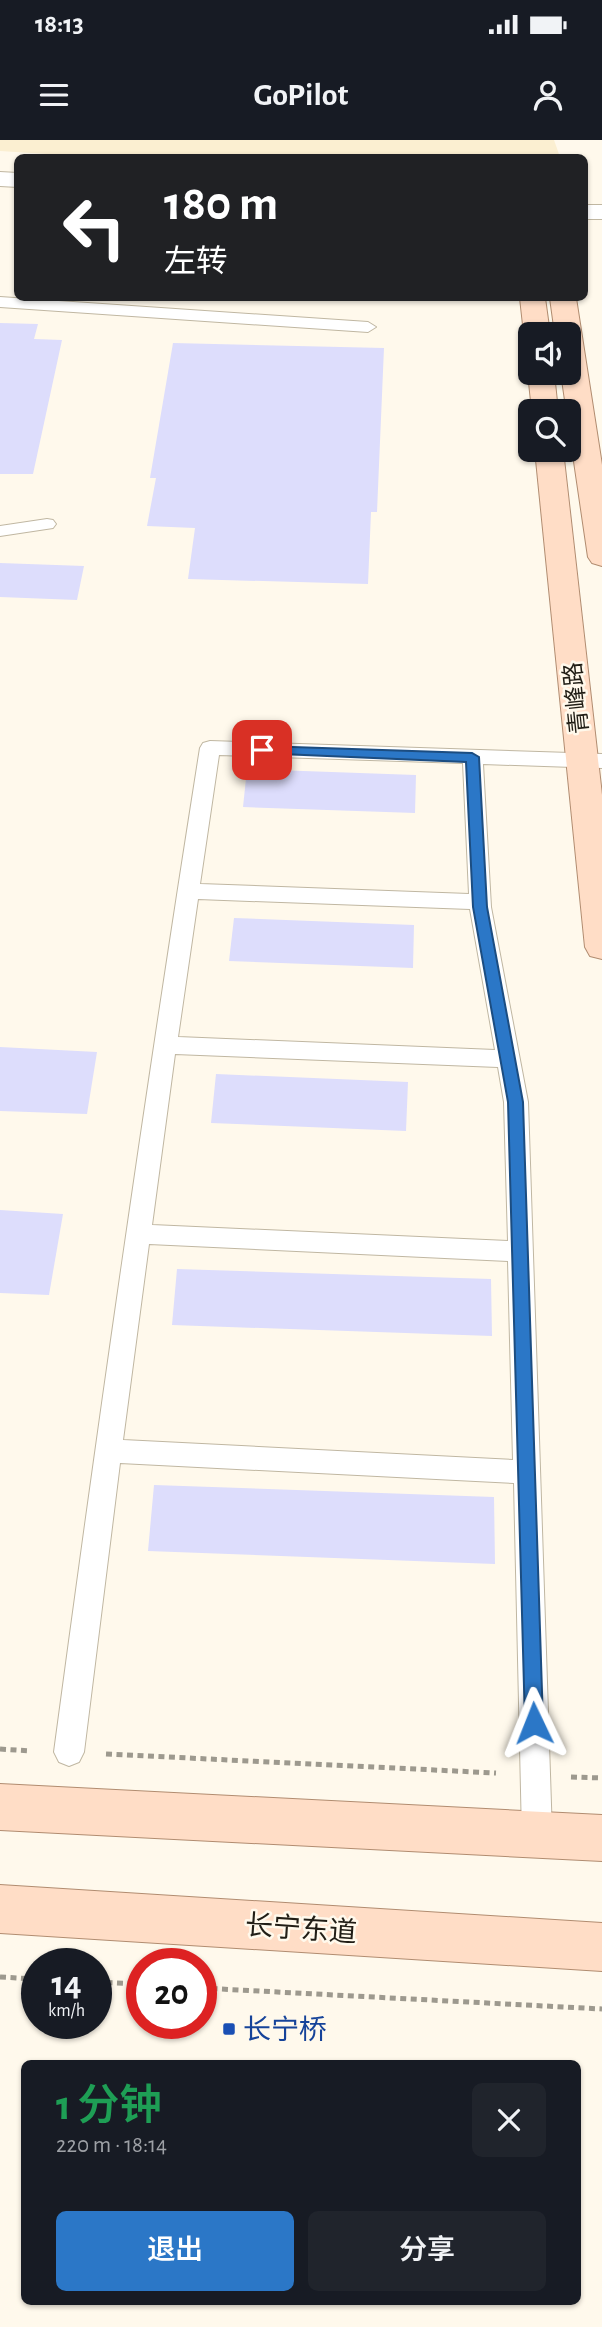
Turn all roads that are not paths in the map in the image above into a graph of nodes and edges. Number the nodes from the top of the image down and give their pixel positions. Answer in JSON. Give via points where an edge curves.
{"nodes":[{"id":1,"x":533,"y":301,"type":"edge"},
{"id":2,"x":563,"y":301,"type":"edge"},
{"id":3,"x":0,"y":302,"type":"edge"},
{"id":4,"x":536,"y":322,"type":"edge"},
{"id":5,"x":567,"y":322,"type":"edge"},
{"id":6,"x":368,"y":327,"type":"dead end"},
{"id":7,"x":576,"y":385,"type":"edge"},
{"id":8,"x":550,"y":462,"type":"edge"},
{"id":9,"x":47,"y":524,"type":"dead end"},
{"id":10,"x":0,"y":531,"type":"edge"},
{"id":11,"x":602,"y":557,"type":"edge"},
{"id":12,"x":472,"y":757,"type":"junction"},
{"id":13,"x":602,"y":761,"type":"edge"},
{"id":14,"x":188,"y":891,"type":"junction"},
{"id":15,"x":480,"y":902,"type":"junction"},
{"id":16,"x":602,"y":947,"type":"edge"},
{"id":17,"x":164,"y":1045,"type":"junction"},
{"id":18,"x":508,"y":1059,"type":"junction"},
{"id":19,"x":139,"y":1234,"type":"junction"},
{"id":20,"x":520,"y":1252,"type":"junction"},
{"id":21,"x":107,"y":1451,"type":"junction"},
{"id":22,"x":527,"y":1472,"type":"junction"},
{"id":23,"x":69,"y":1752,"type":"road end"},
{"id":24,"x":0,"y":1807,"type":"edge"},
{"id":25,"x":537,"y":1835,"type":"junction"},
{"id":26,"x":602,"y":1838,"type":"edge"},
{"id":27,"x":0,"y":1909,"type":"edge"},
{"id":28,"x":602,"y":1947,"type":"edge"}],
"edges":[{"from":1,"to":4,"type":"main road"},
{"from":2,"to":5,"type":"main road"},
{"from":3,"to":6,"type":"lane"},
{"from":7,"to":11,"type":"main road"},
{"from":8,"to":16,"type":"main road","name":"青峰路"},
{"from":9,"to":10,"type":"lane"},
{"from":12,"to":13,"type":"lane"},
{"from":12,"to":14,"type":"lane","via":[[210,748]]},
{"from":12,"to":15,"type":"lane"},
{"from":14,"to":15,"type":"lane"},
{"from":14,"to":17,"type":"lane"},
{"from":15,"to":18,"type":"lane"},
{"from":17,"to":18,"type":"lane"},
{"from":17,"to":19,"type":"lane"},
{"from":18,"to":20,"type":"lane","via":[[516,1102]]},
{"from":19,"to":20,"type":"lane"},
{"from":19,"to":21,"type":"lane"},
{"from":20,"to":22,"type":"lane"},
{"from":21,"to":22,"type":"lane"},
{"from":21,"to":23,"type":"lane"},
{"from":22,"to":25,"type":"lane"},
{"from":24,"to":25,"type":"main road"},
{"from":25,"to":26,"type":"main road"},
{"from":27,"to":28,"type":"main road","name":"长宁东道"}]}
